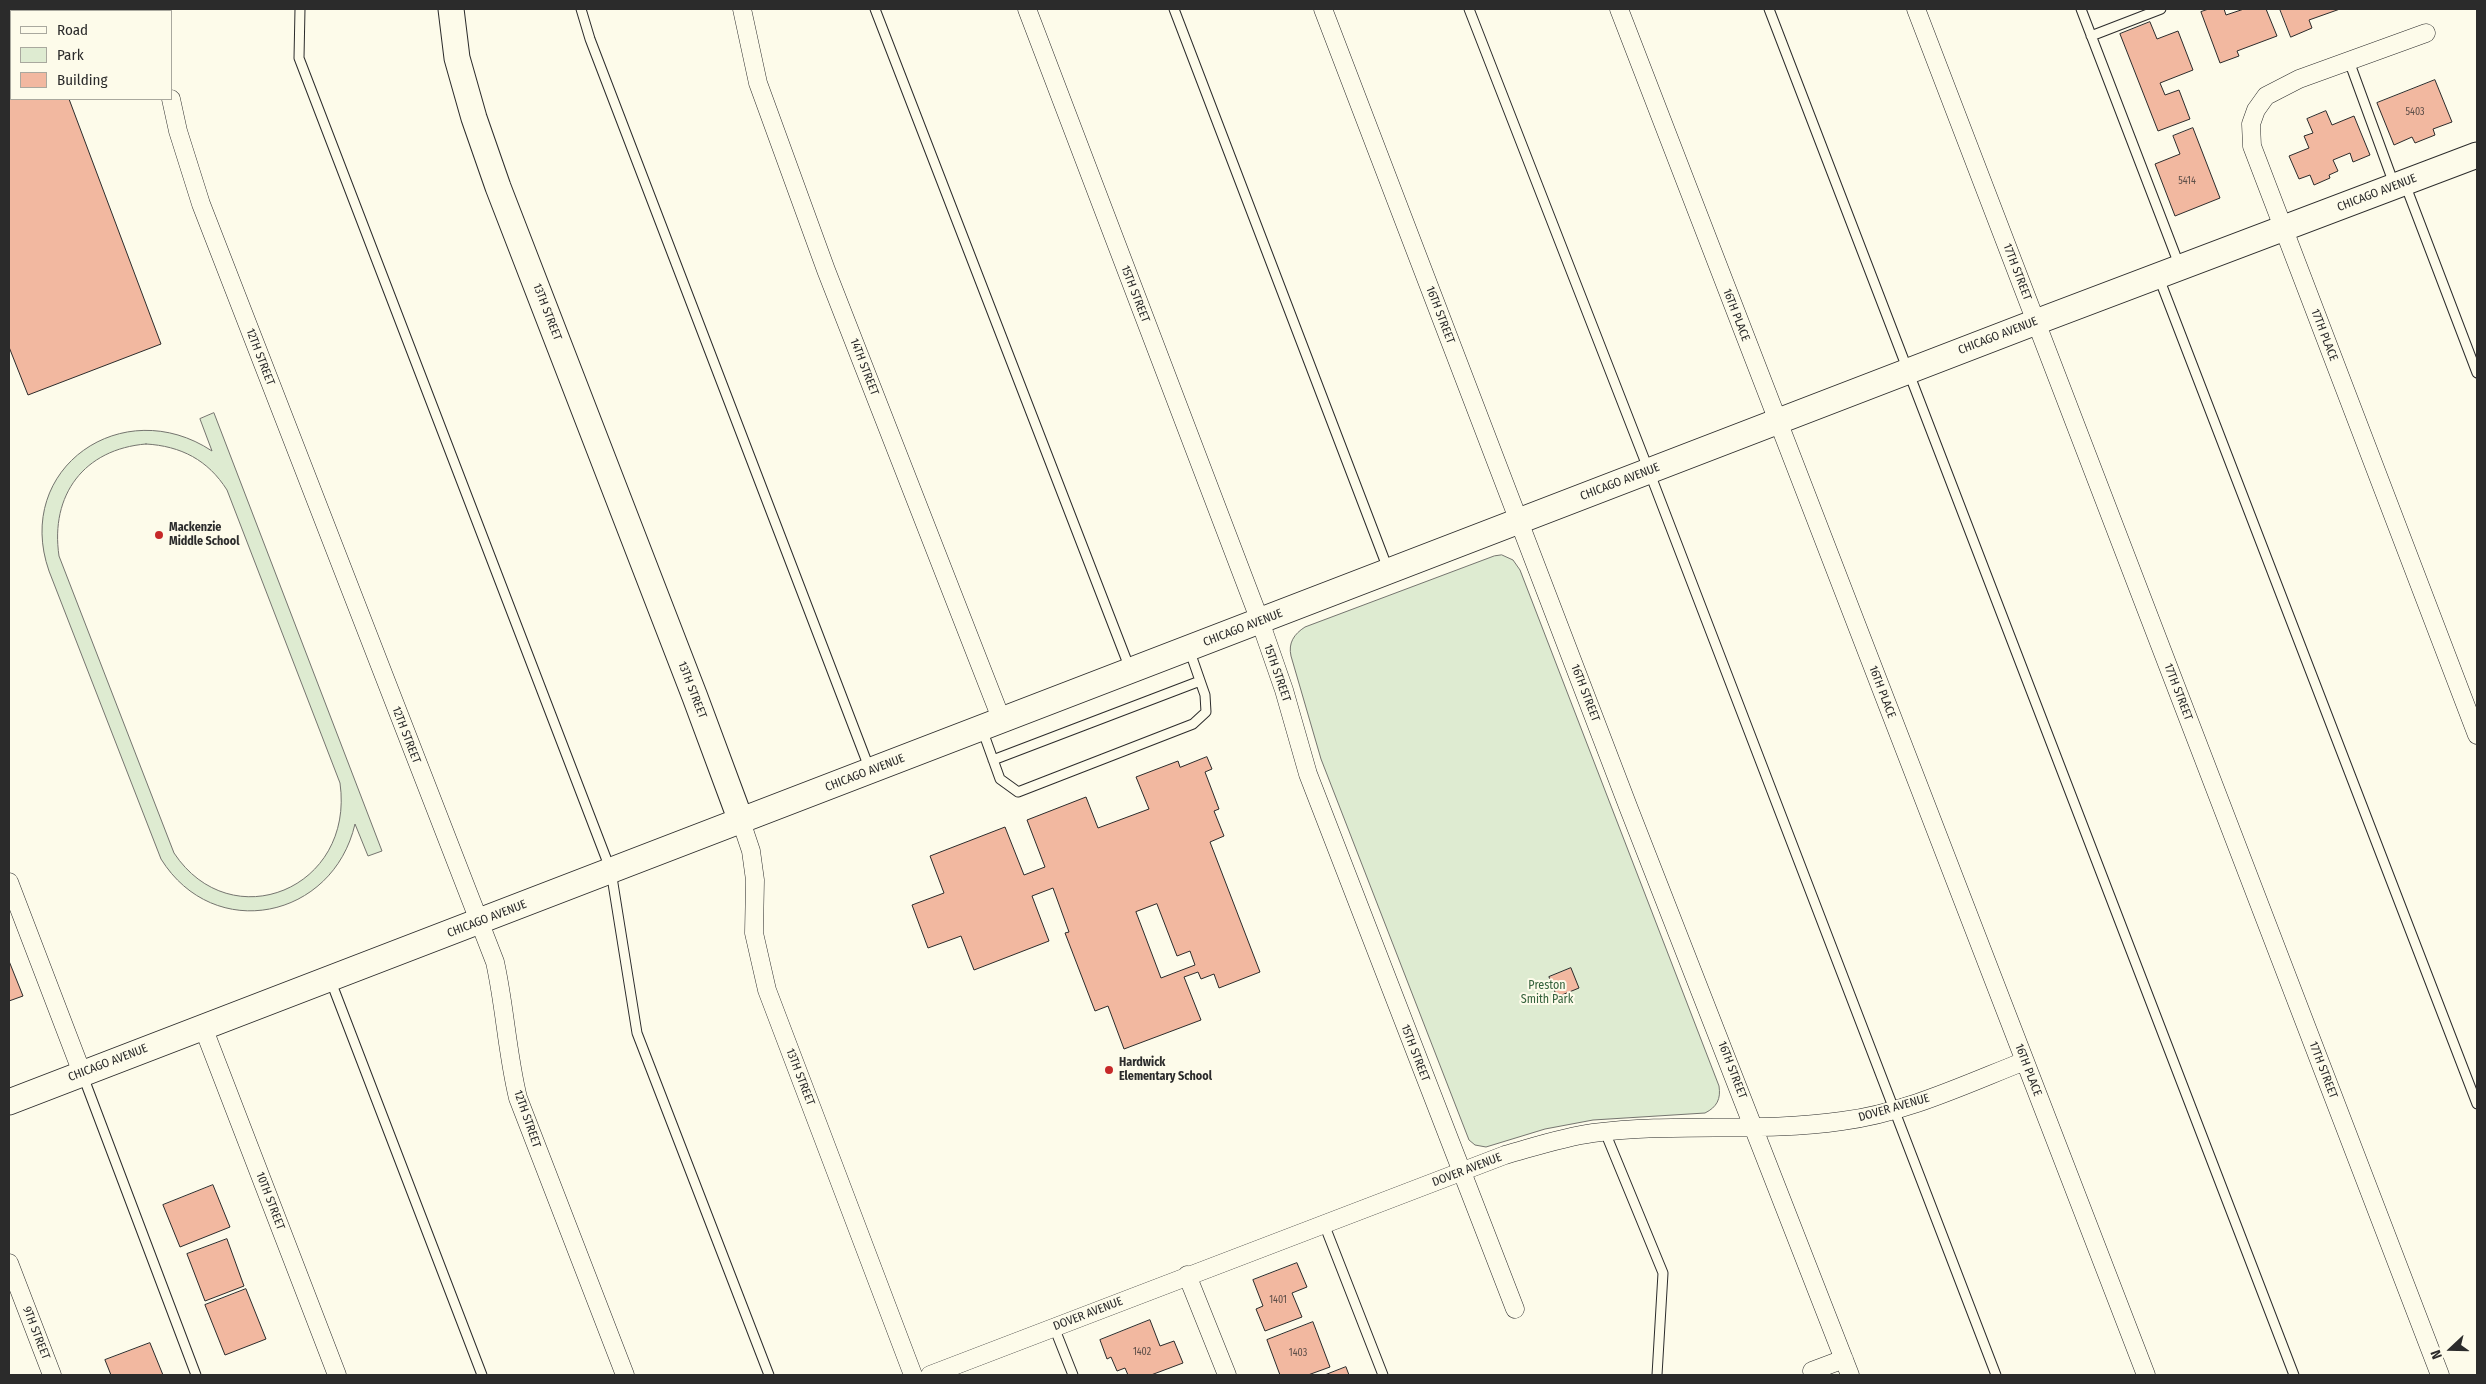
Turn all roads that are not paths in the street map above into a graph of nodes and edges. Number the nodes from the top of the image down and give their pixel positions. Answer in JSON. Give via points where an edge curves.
{"nodes":[{"id":1,"x":300,"y":9,"type":"edge"},
{"id":2,"x":451,"y":9,"type":"edge"},
{"id":3,"x":581,"y":9,"type":"edge"},
{"id":4,"x":742,"y":9,"type":"edge"},
{"id":5,"x":875,"y":9,"type":"edge"},
{"id":6,"x":1027,"y":9,"type":"edge"},
{"id":7,"x":1174,"y":9,"type":"edge"},
{"id":8,"x":1323,"y":9,"type":"edge"},
{"id":9,"x":1469,"y":9,"type":"edge"},
{"id":10,"x":1619,"y":9,"type":"edge"},
{"id":11,"x":1770,"y":9,"type":"edge"},
{"id":12,"x":1916,"y":9,"type":"edge"},
{"id":13,"x":2081,"y":9,"type":"edge"},
{"id":14,"x":2161,"y":9,"type":"edge"},
{"id":15,"x":2426,"y":33,"type":"dead end"},
{"id":16,"x":2091,"y":36,"type":"junction"},
{"id":17,"x":2349,"y":61,"type":"junction"},
{"id":18,"x":171,"y":100,"type":"edge"},
{"id":19,"x":2477,"y":155,"type":"edge"},
{"id":20,"x":2400,"y":185,"type":"junction"},
{"id":21,"x":2283,"y":228,"type":"junction"},
{"id":22,"x":2169,"y":271,"type":"junction"},
{"id":23,"x":2036,"y":322,"type":"junction"},
{"id":24,"x":1909,"y":370,"type":"junction"},
{"id":25,"x":2477,"y":373,"type":"edge"},
{"id":26,"x":1776,"y":422,"type":"junction"},
{"id":27,"x":1649,"y":471,"type":"junction"},
{"id":28,"x":1519,"y":521,"type":"junction"},
{"id":29,"x":1389,"y":572,"type":"junction"},
{"id":30,"x":1260,"y":621,"type":"junction"},
{"id":31,"x":1188,"y":649,"type":"junction"},
{"id":32,"x":1131,"y":671,"type":"junction"},
{"id":33,"x":1200,"y":681,"type":"junction"},
{"id":34,"x":992,"y":725,"type":"junction"},
{"id":35,"x":2477,"y":735,"type":"edge"},
{"id":36,"x":993,"y":760,"type":"junction"},
{"id":37,"x":870,"y":771,"type":"junction"},
{"id":38,"x":741,"y":821,"type":"junction"},
{"id":39,"x":611,"y":871,"type":"junction"},
{"id":40,"x":9,"y":882,"type":"edge"},
{"id":41,"x":479,"y":922,"type":"junction"},
{"id":42,"x":330,"y":979,"type":"junction"},
{"id":43,"x":203,"y":1027,"type":"junction"},
{"id":44,"x":2025,"y":1061,"type":"junction"},
{"id":45,"x":82,"y":1073,"type":"junction"},
{"id":46,"x":9,"y":1102,"type":"edge"},
{"id":47,"x":2477,"y":1104,"type":"edge"},
{"id":48,"x":1893,"y":1110,"type":"junction"},
{"id":49,"x":1754,"y":1126,"type":"junction"},
{"id":50,"x":1606,"y":1132,"type":"junction"},
{"id":51,"x":1461,"y":1173,"type":"junction"},
{"id":52,"x":1324,"y":1224,"type":"junction"},
{"id":53,"x":9,"y":1263,"type":"edge"},
{"id":54,"x":1187,"y":1276,"type":"junction"},
{"id":55,"x":1515,"y":1308,"type":"dead end"},
{"id":56,"x":1054,"y":1327,"type":"junction"},
{"id":57,"x":1844,"y":1359,"type":"junction"},
{"id":58,"x":1812,"y":1371,"type":"dead end"},
{"id":59,"x":52,"y":1375,"type":"edge"},
{"id":60,"x":196,"y":1375,"type":"edge"},
{"id":61,"x":337,"y":1375,"type":"edge"},
{"id":62,"x":482,"y":1375,"type":"edge"},
{"id":63,"x":625,"y":1375,"type":"edge"},
{"id":64,"x":769,"y":1375,"type":"edge"},
{"id":65,"x":913,"y":1375,"type":"edge"},
{"id":66,"x":930,"y":1375,"type":"edge"},
{"id":67,"x":1073,"y":1375,"type":"edge"},
{"id":68,"x":1227,"y":1375,"type":"edge"},
{"id":69,"x":1383,"y":1375,"type":"edge"},
{"id":70,"x":1657,"y":1375,"type":"edge"},
{"id":71,"x":1850,"y":1375,"type":"edge"},
{"id":72,"x":1996,"y":1375,"type":"edge"},
{"id":73,"x":2146,"y":1375,"type":"edge"},
{"id":74,"x":2294,"y":1375,"type":"edge"},
{"id":75,"x":2440,"y":1375,"type":"edge"}],
"edges":[{"from":1,"to":39,"type":"lane","via":[[298,58]]},
{"from":2,"to":38,"type":"street","name":"13TH STREET","via":[[458,58],[495,178]]},
{"from":3,"to":37,"type":"lane"},
{"from":4,"to":34,"type":"street","name":"14TH STREET","via":[[758,83]]},
{"from":5,"to":32,"type":"lane"},
{"from":6,"to":30,"type":"street","name":"15TH STREET"},
{"from":7,"to":29,"type":"lane"},
{"from":8,"to":28,"type":"street","name":"16TH STREET"},
{"from":9,"to":27,"type":"lane"},
{"from":10,"to":26,"type":"street","name":"16TH PLACE"},
{"from":11,"to":24,"type":"lane"},
{"from":12,"to":23,"type":"street","name":"17TH STREET"},
{"from":13,"to":16,"type":"lane"},
{"from":14,"to":16,"type":"lane"},
{"from":15,"to":17,"type":"street","name":"17TH PLACE"},
{"from":16,"to":22,"type":"lane"},
{"from":17,"to":20,"type":"lane"},
{"from":17,"to":21,"type":"street","name":"17TH PLACE","via":[[2299,79],[2266,96],[2253,117],[2252,146]]},
{"from":18,"to":41,"type":"street","name":"12TH STREET","via":[[201,204]]},
{"from":19,"to":20,"type":"street","name":"CHICAGO AVENUE"},
{"from":20,"to":21,"type":"street","name":"CHICAGO AVENUE"},
{"from":20,"to":25,"type":"lane"},
{"from":21,"to":22,"type":"street","name":"CHICAGO AVENUE"},
{"from":21,"to":35,"type":"street","name":"17TH PLACE"},
{"from":22,"to":23,"type":"street","name":"CHICAGO AVENUE"},
{"from":22,"to":47,"type":"lane"},
{"from":23,"to":24,"type":"street","name":"CHICAGO AVENUE"},
{"from":23,"to":75,"type":"street","name":"17TH STREET"},
{"from":24,"to":26,"type":"street","name":"CHICAGO AVENUE"},
{"from":24,"to":74,"type":"lane"},
{"from":26,"to":27,"type":"street","name":"CHICAGO AVENUE"},
{"from":26,"to":44,"type":"street","name":"16TH PLACE"},
{"from":27,"to":28,"type":"street","name":"CHICAGO AVENUE"},
{"from":27,"to":48,"type":"lane"},
{"from":28,"to":29,"type":"street","name":"CHICAGO AVENUE"},
{"from":28,"to":49,"type":"street","name":"16TH STREET"},
{"from":29,"to":30,"type":"street","name":"CHICAGO AVENUE"},
{"from":30,"to":31,"type":"street","name":"CHICAGO AVENUE"},
{"from":30,"to":51,"type":"street","name":"15TH STREET","via":[[1308,774]]},
{"from":31,"to":32,"type":"street","name":"CHICAGO AVENUE"},
{"from":31,"to":33,"type":"lane"},
{"from":32,"to":34,"type":"street","name":"CHICAGO AVENUE"},
{"from":33,"to":36,"type":"lane"},
{"from":33,"to":36,"type":"lane","via":[[1206,712],[1193,724],[1018,792],[1000,779]]},
{"from":34,"to":36,"type":"lane"},
{"from":34,"to":37,"type":"street","name":"CHICAGO AVENUE"},
{"from":37,"to":38,"type":"street","name":"CHICAGO AVENUE"},
{"from":38,"to":39,"type":"street","name":"CHICAGO AVENUE"},
{"from":38,"to":65,"type":"street","name":"13TH STREET","via":[[751,851],[755,880],[754,933],[767,990]]},
{"from":39,"to":41,"type":"street","name":"CHICAGO AVENUE"},
{"from":39,"to":64,"type":"lane","via":[[637,1033]]},
{"from":40,"to":45,"type":"street"},
{"from":41,"to":42,"type":"street","name":"CHICAGO AVENUE"},
{"from":41,"to":63,"type":"street","name":"12TH STREET","via":[[495,962],[502,993],[510,1066],[518,1098]]},
{"from":42,"to":43,"type":"street","name":"CHICAGO AVENUE"},
{"from":42,"to":62,"type":"lane"},
{"from":43,"to":45,"type":"street","name":"CHICAGO AVENUE"},
{"from":43,"to":61,"type":"street","name":"10TH STREET"},
{"from":44,"to":48,"type":"street","name":"DOVER AVENUE"},
{"from":44,"to":73,"type":"street","name":"16TH PLACE"},
{"from":45,"to":46,"type":"street","name":"CHICAGO AVENUE"},
{"from":45,"to":60,"type":"lane"},
{"from":48,"to":49,"type":"street","name":"DOVER AVENUE","via":[[1842,1122]]},
{"from":48,"to":72,"type":"lane"},
{"from":49,"to":50,"type":"street","name":"DOVER AVENUE"},
{"from":49,"to":57,"type":"street","name":"16TH STREET"},
{"from":50,"to":51,"type":"street","name":"DOVER AVENUE","via":[[1549,1142]]},
{"from":50,"to":70,"type":"lane","via":[[1663,1273]]},
{"from":51,"to":52,"type":"street","name":"DOVER AVENUE"},
{"from":51,"to":55,"type":"street","name":"15TH STREET"},
{"from":52,"to":54,"type":"street","name":"DOVER AVENUE"},
{"from":52,"to":69,"type":"lane"},
{"from":53,"to":59,"type":"street","name":"9TH STREET"},
{"from":54,"to":56,"type":"street","name":"DOVER AVENUE"},
{"from":54,"to":68,"type":"street"},
{"from":56,"to":66,"type":"street","name":"DOVER AVENUE"},
{"from":56,"to":67,"type":"lane"},
{"from":57,"to":58,"type":"street"},
{"from":57,"to":71,"type":"street","name":"16TH STREET"}]}
